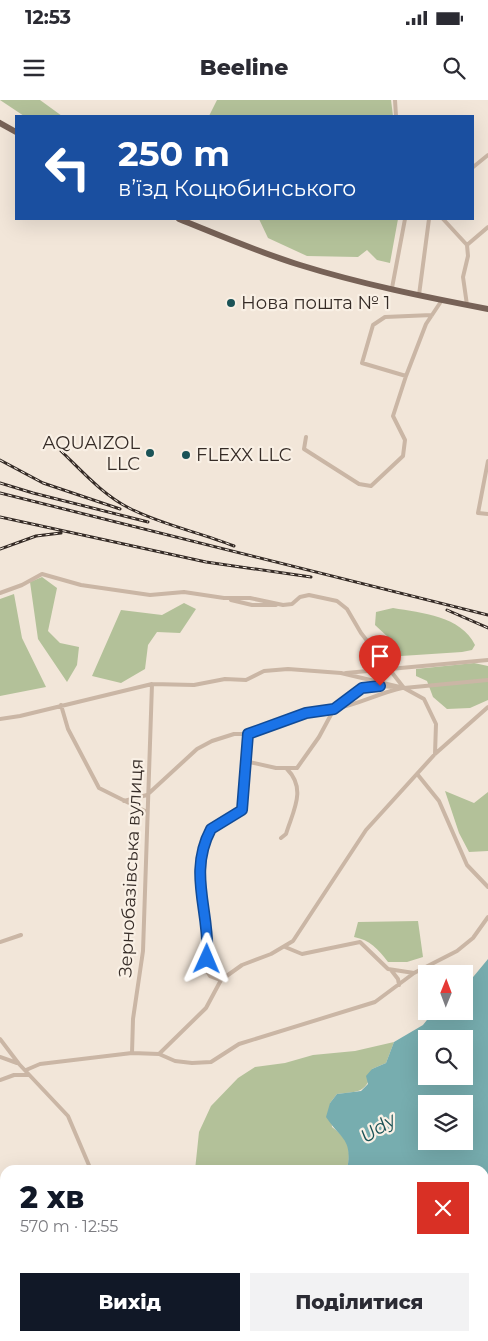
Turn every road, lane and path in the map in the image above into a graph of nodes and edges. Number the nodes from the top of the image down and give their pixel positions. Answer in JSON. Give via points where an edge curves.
{"nodes":[{"id":1,"x":394,"y":100,"type":"edge"},
{"id":2,"x":396,"y":115,"type":"edge"},
{"id":3,"x":0,"y":123,"type":"edge"},
{"id":4,"x":15,"y":131,"type":"edge"},
{"id":5,"x":488,"y":155,"type":"edge"},
{"id":6,"x":474,"y":166,"type":"edge"},
{"id":7,"x":181,"y":220,"type":"edge"},
{"id":8,"x":405,"y":220,"type":"edge"},
{"id":9,"x":429,"y":220,"type":"edge"},
{"id":10,"x":444,"y":220,"type":"edge"},
{"id":11,"x":488,"y":227,"type":"edge"},
{"id":12,"x":467,"y":245,"type":"junction"},
{"id":13,"x":392,"y":288,"type":"junction"},
{"id":14,"x":419,"y":295,"type":"junction"},
{"id":15,"x":442,"y":300,"type":"junction"},
{"id":16,"x":467,"y":305,"type":"junction"},
{"id":17,"x":488,"y":309,"type":"edge"},
{"id":18,"x":432,"y":315,"type":"junction"},
{"id":19,"x":406,"y":376,"type":"junction"},
{"id":20,"x":306,"y":437,"type":"dead end"},
{"id":21,"x":488,"y":461,"type":"edge"},
{"id":22,"x":488,"y":514,"type":"edge"},
{"id":23,"x":0,"y":593,"type":"edge"},
{"id":24,"x":488,"y":660,"type":"edge"},
{"id":25,"x":390,"y":668,"type":"junction"},
{"id":26,"x":341,"y":673,"type":"junction"},
{"id":27,"x":488,"y":680,"type":"edge"},
{"id":28,"x":152,"y":684,"type":"junction"},
{"id":29,"x":404,"y":688,"type":"junction"},
{"id":30,"x":61,"y":705,"type":"junction"},
{"id":31,"x":488,"y":707,"type":"edge"},
{"id":32,"x":334,"y":709,"type":"junction"},
{"id":33,"x":0,"y":718,"type":"edge"},
{"id":34,"x":248,"y":734,"type":"junction"},
{"id":35,"x":435,"y":754,"type":"junction"},
{"id":36,"x":245,"y":761,"type":"junction"},
{"id":37,"x":287,"y":768,"type":"junction"},
{"id":38,"x":418,"y":775,"type":"junction"},
{"id":39,"x":147,"y":795,"type":"junction"},
{"id":40,"x":124,"y":801,"type":"junction"},
{"id":41,"x":147,"y":812,"type":"junction"},
{"id":42,"x":281,"y":838,"type":"dead end"},
{"id":43,"x":488,"y":887,"type":"edge"},
{"id":44,"x":488,"y":917,"type":"edge"},
{"id":45,"x":21,"y":935,"type":"dead end"},
{"id":46,"x":0,"y":942,"type":"edge"},
{"id":47,"x":285,"y":947,"type":"junction"},
{"id":48,"x":391,"y":970,"type":"junction"},
{"id":49,"x":414,"y":973,"type":"junction"},
{"id":50,"x":221,"y":980,"type":"junction"},
{"id":51,"x":399,"y":985,"type":"junction"},
{"id":52,"x":0,"y":1039,"type":"edge"},
{"id":53,"x":132,"y":1053,"type":"junction"},
{"id":54,"x":159,"y":1054,"type":"junction"},
{"id":55,"x":0,"y":1057,"type":"edge"},
{"id":56,"x":19,"y":1064,"type":"junction"},
{"id":57,"x":26,"y":1070,"type":"junction"},
{"id":58,"x":30,"y":1075,"type":"junction"},
{"id":59,"x":0,"y":1080,"type":"edge"},
{"id":60,"x":88,"y":1165,"type":"edge"}],
"edges":[{"from":1,"to":2,"type":"street"},
{"from":3,"to":4,"type":"main road"},
{"from":5,"to":6,"type":"street"},
{"from":7,"to":13,"type":"main road","via":[[300,265]]},
{"from":8,"to":13,"type":"street"},
{"from":9,"to":14,"type":"street"},
{"from":10,"to":12,"type":"street"},
{"from":11,"to":12,"type":"street"},
{"from":12,"to":16,"type":"street","via":[[463,277]]},
{"from":13,"to":14,"type":"main road"},
{"from":14,"to":15,"type":"main road"},
{"from":15,"to":16,"type":"main road"},
{"from":15,"to":18,"type":"street"},
{"from":16,"to":17,"type":"main road"},
{"from":18,"to":19,"type":"street"},
{"from":18,"to":19,"type":"street","via":[[385,318],[373,325],[362,363]]},
{"from":19,"to":20,"type":"street","via":[[393,416],[405,440],[403,456],[371,486],[359,484],[304,449]]},
{"from":21,"to":22,"type":"street","via":[[478,513]]},
{"from":23,"to":25,"type":"street","via":[[42,574],[81,585],[150,594],[184,592],[250,598],[283,605],[309,595],[337,601],[347,609],[361,633]]},
{"from":24,"to":25,"type":"street"},
{"from":25,"to":26,"type":"street"},
{"from":25,"to":29,"type":"street"},
{"from":26,"to":28,"type":"street","via":[[264,670],[246,680],[225,679],[194,685]]},
{"from":26,"to":29,"type":"street"},
{"from":27,"to":29,"type":"street"},
{"from":28,"to":30,"type":"street"},
{"from":28,"to":39,"type":"street","name":"Зернобазівська вулиця","via":[[152,746]]},
{"from":29,"to":32,"type":"street"},
{"from":29,"to":32,"type":"street","via":[[362,688]]},
{"from":29,"to":35,"type":"street","via":[[424,699],[431,710],[436,724]]},
{"from":30,"to":33,"type":"street"},
{"from":30,"to":40,"type":"street","via":[[68,729],[98,788]]},
{"from":31,"to":35,"type":"street"},
{"from":32,"to":34,"type":"street","via":[[306,713]]},
{"from":32,"to":37,"type":"street","via":[[300,765]]},
{"from":34,"to":36,"type":"street"},
{"from":34,"to":39,"type":"street","via":[[234,734],[197,749]]},
{"from":35,"to":38,"type":"street"},
{"from":36,"to":37,"type":"street"},
{"from":36,"to":50,"type":"street","via":[[242,810],[211,829],[199,880],[208,935],[207,971],[210,976]]},
{"from":37,"to":42,"type":"street","via":[[299,794],[286,834]]},
{"from":38,"to":43,"type":"street","via":[[439,801],[467,865]]},
{"from":38,"to":47,"type":"street","via":[[366,830],[300,932]]},
{"from":39,"to":40,"type":"street"},
{"from":39,"to":41,"type":"street","name":"Зернобазівська вулиця"},
{"from":40,"to":41,"type":"street"},
{"from":41,"to":53,"type":"street","name":"Зернобазівська вулиця","via":[[143,951],[132,1019]]},
{"from":44,"to":49,"type":"street","via":[[473,938],[457,952]]},
{"from":45,"to":46,"type":"street"},
{"from":47,"to":48,"type":"street","via":[[302,954],[360,942]]},
{"from":47,"to":50,"type":"street","via":[[242,965]]},
{"from":48,"to":49,"type":"street"},
{"from":48,"to":51,"type":"street"},
{"from":49,"to":51,"type":"street"},
{"from":50,"to":54,"type":"street","via":[[206,1008]]},
{"from":51,"to":54,"type":"street","via":[[375,1002],[239,1044],[211,1062],[175,1061]]},
{"from":52,"to":56,"type":"street"},
{"from":53,"to":54,"type":"street"},
{"from":53,"to":57,"type":"street","via":[[40,1064]]},
{"from":55,"to":56,"type":"street"},
{"from":56,"to":57,"type":"street"},
{"from":57,"to":58,"type":"street"},
{"from":58,"to":59,"type":"street","via":[[14,1075]]},
{"from":58,"to":60,"type":"street","via":[[68,1116]]}]}
